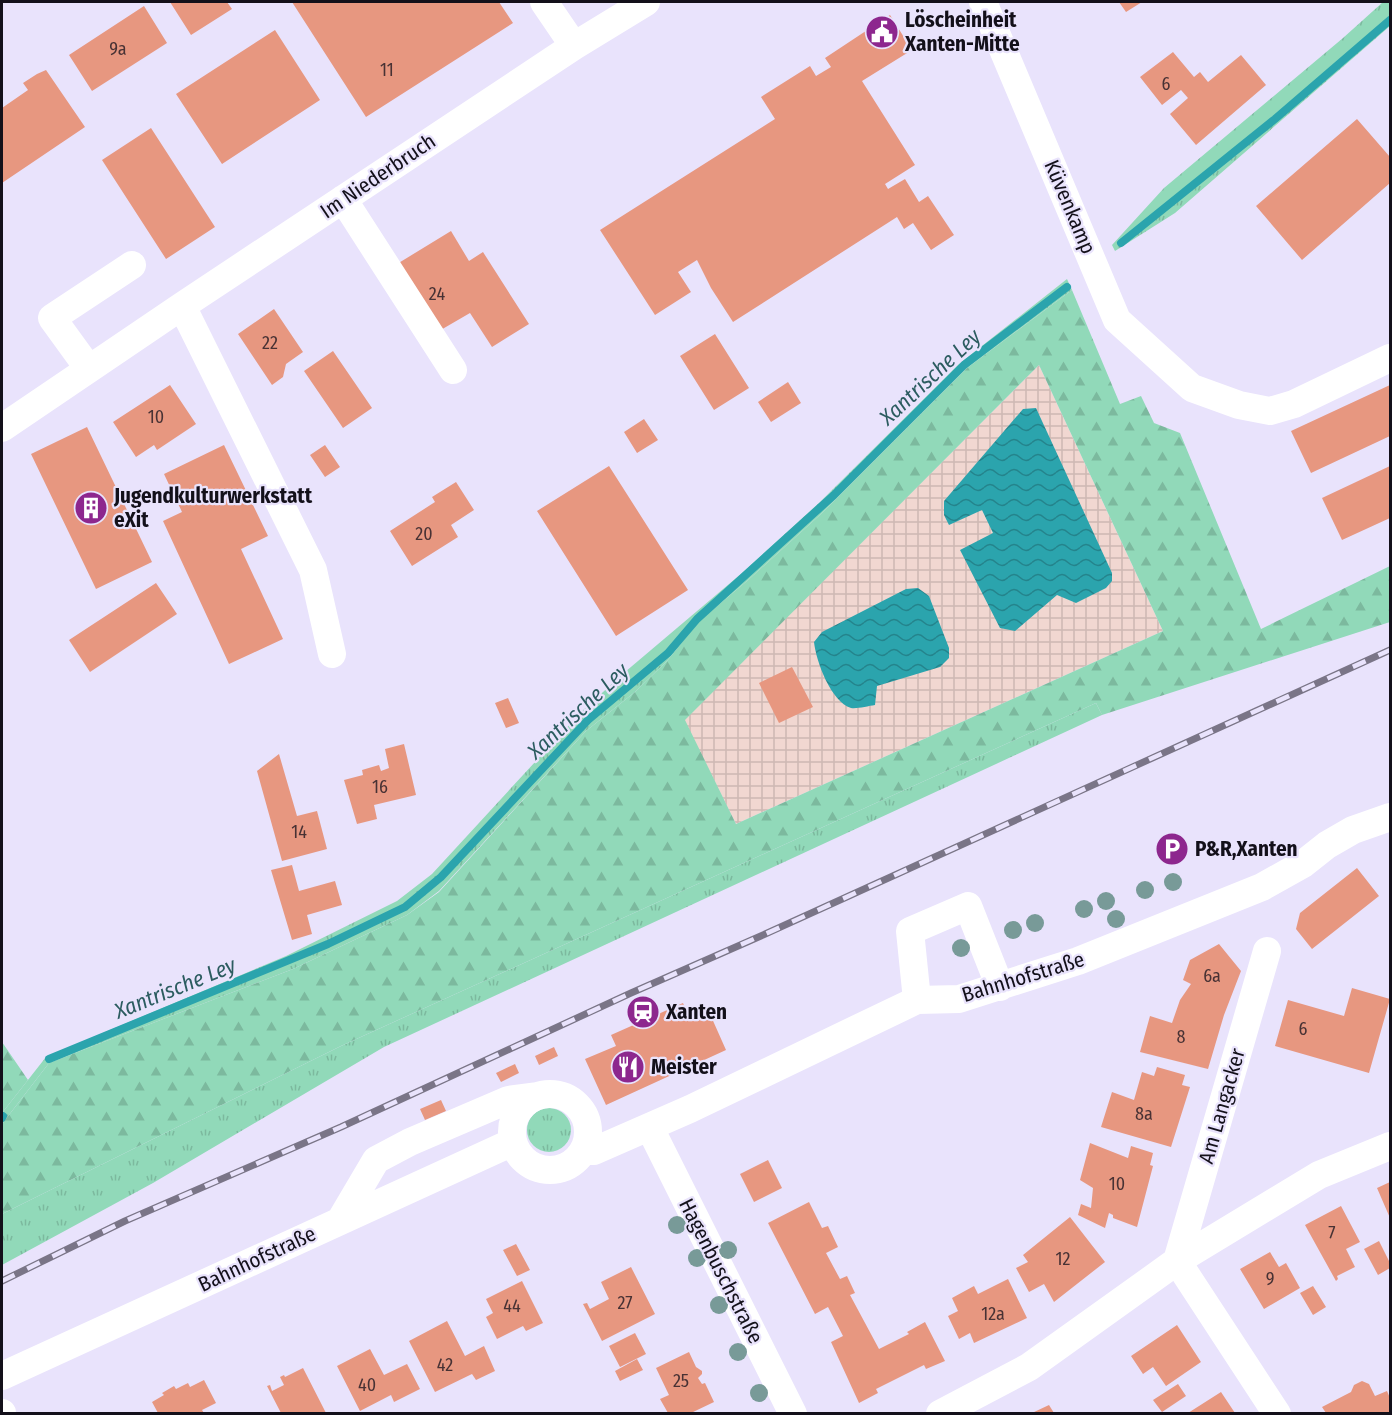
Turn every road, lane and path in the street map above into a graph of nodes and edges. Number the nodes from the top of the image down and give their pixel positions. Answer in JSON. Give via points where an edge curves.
{"nodes":[{"id":1,"x":544,"y":2,"type":"edge"},
{"id":2,"x":646,"y":2,"type":"edge"},
{"id":3,"x":983,"y":2,"type":"edge"},
{"id":4,"x":574,"y":46,"type":"junction"},
{"id":5,"x":343,"y":200,"type":"junction"},
{"id":6,"x":132,"y":265,"type":"dead end"},
{"id":7,"x":182,"y":306,"type":"junction"},
{"id":8,"x":1390,"y":358,"type":"edge"},
{"id":9,"x":89,"y":369,"type":"junction"},
{"id":10,"x":453,"y":370,"type":"dead end"},
{"id":11,"x":2,"y":428,"type":"edge"},
{"id":12,"x":332,"y":654,"type":"dead end"},
{"id":13,"x":1390,"y":817,"type":"edge"},
{"id":14,"x":1267,"y":951,"type":"dead end"},
{"id":15,"x":1000,"y":987,"type":"junction"},
{"id":16,"x":917,"y":1000,"type":"junction"},
{"id":17,"x":537,"y":1096,"type":"junction"},
{"id":18,"x":650,"y":1128,"type":"junction"},
{"id":19,"x":513,"y":1142,"type":"junction"},
{"id":20,"x":1390,"y":1146,"type":"edge"},
{"id":21,"x":584,"y":1150,"type":"junction"},
{"id":22,"x":340,"y":1221,"type":"junction"},
{"id":23,"x":1177,"y":1261,"type":"junction"},
{"id":24,"x":2,"y":1376,"type":"edge"},
{"id":25,"x":793,"y":1413,"type":"edge"},
{"id":26,"x":940,"y":1413,"type":"edge"},
{"id":27,"x":1277,"y":1413,"type":"edge"}],
"edges":[{"from":1,"to":4,"type":"street"},
{"from":2,"to":4,"type":"street","name":"Im Niederbruch"},
{"from":3,"to":8,"type":"street","name":"Küvenkamp","via":[[1118,320],[1192,387],[1239,405],[1270,411],[1294,404]]},
{"from":4,"to":5,"type":"street","name":"Im Niederbruch"},
{"from":5,"to":7,"type":"street","name":"Im Niederbruch"},
{"from":5,"to":10,"type":"street"},
{"from":6,"to":9,"type":"street","via":[[52,318]]},
{"from":7,"to":9,"type":"street","name":"Im Niederbruch"},
{"from":7,"to":12,"type":"street","via":[[313,570]]},
{"from":9,"to":11,"type":"street","name":"Im Niederbruch"},
{"from":13,"to":15,"type":"street","name":"Bahnhofstraße","via":[[1353,830],[1262,887],[1078,961]]},
{"from":14,"to":23,"type":"street","name":"Am Langacker"},
{"from":15,"to":16,"type":"street","name":"Bahnhofstraße","via":[[959,999]]},
{"from":15,"to":16,"type":"street","via":[[968,906],[910,931]]},
{"from":16,"to":18,"type":"street","name":"Bahnhofstraße"},
{"from":17,"to":19,"type":"street","via":[[516,1114]]},
{"from":17,"to":21,"type":"street","via":[[563,1096],[583,1112],[588,1124]]},
{"from":17,"to":22,"type":"street","via":[[508,1100],[376,1160]]},
{"from":18,"to":21,"type":"street","name":"Bahnhofstraße","via":[[594,1151]]},
{"from":18,"to":25,"type":"street","name":"Hagenbuschstraße"},
{"from":19,"to":21,"type":"street","name":"Bahnhofstraße","via":[[520,1155],[546,1170],[561,1169]]},
{"from":19,"to":22,"type":"street","name":"Bahnhofstraße"},
{"from":20,"to":23,"type":"street","via":[[1319,1174]]},
{"from":22,"to":24,"type":"street","name":"Bahnhofstraße"},
{"from":23,"to":26,"type":"street","via":[[1029,1366]]},
{"from":23,"to":27,"type":"street"}]}
